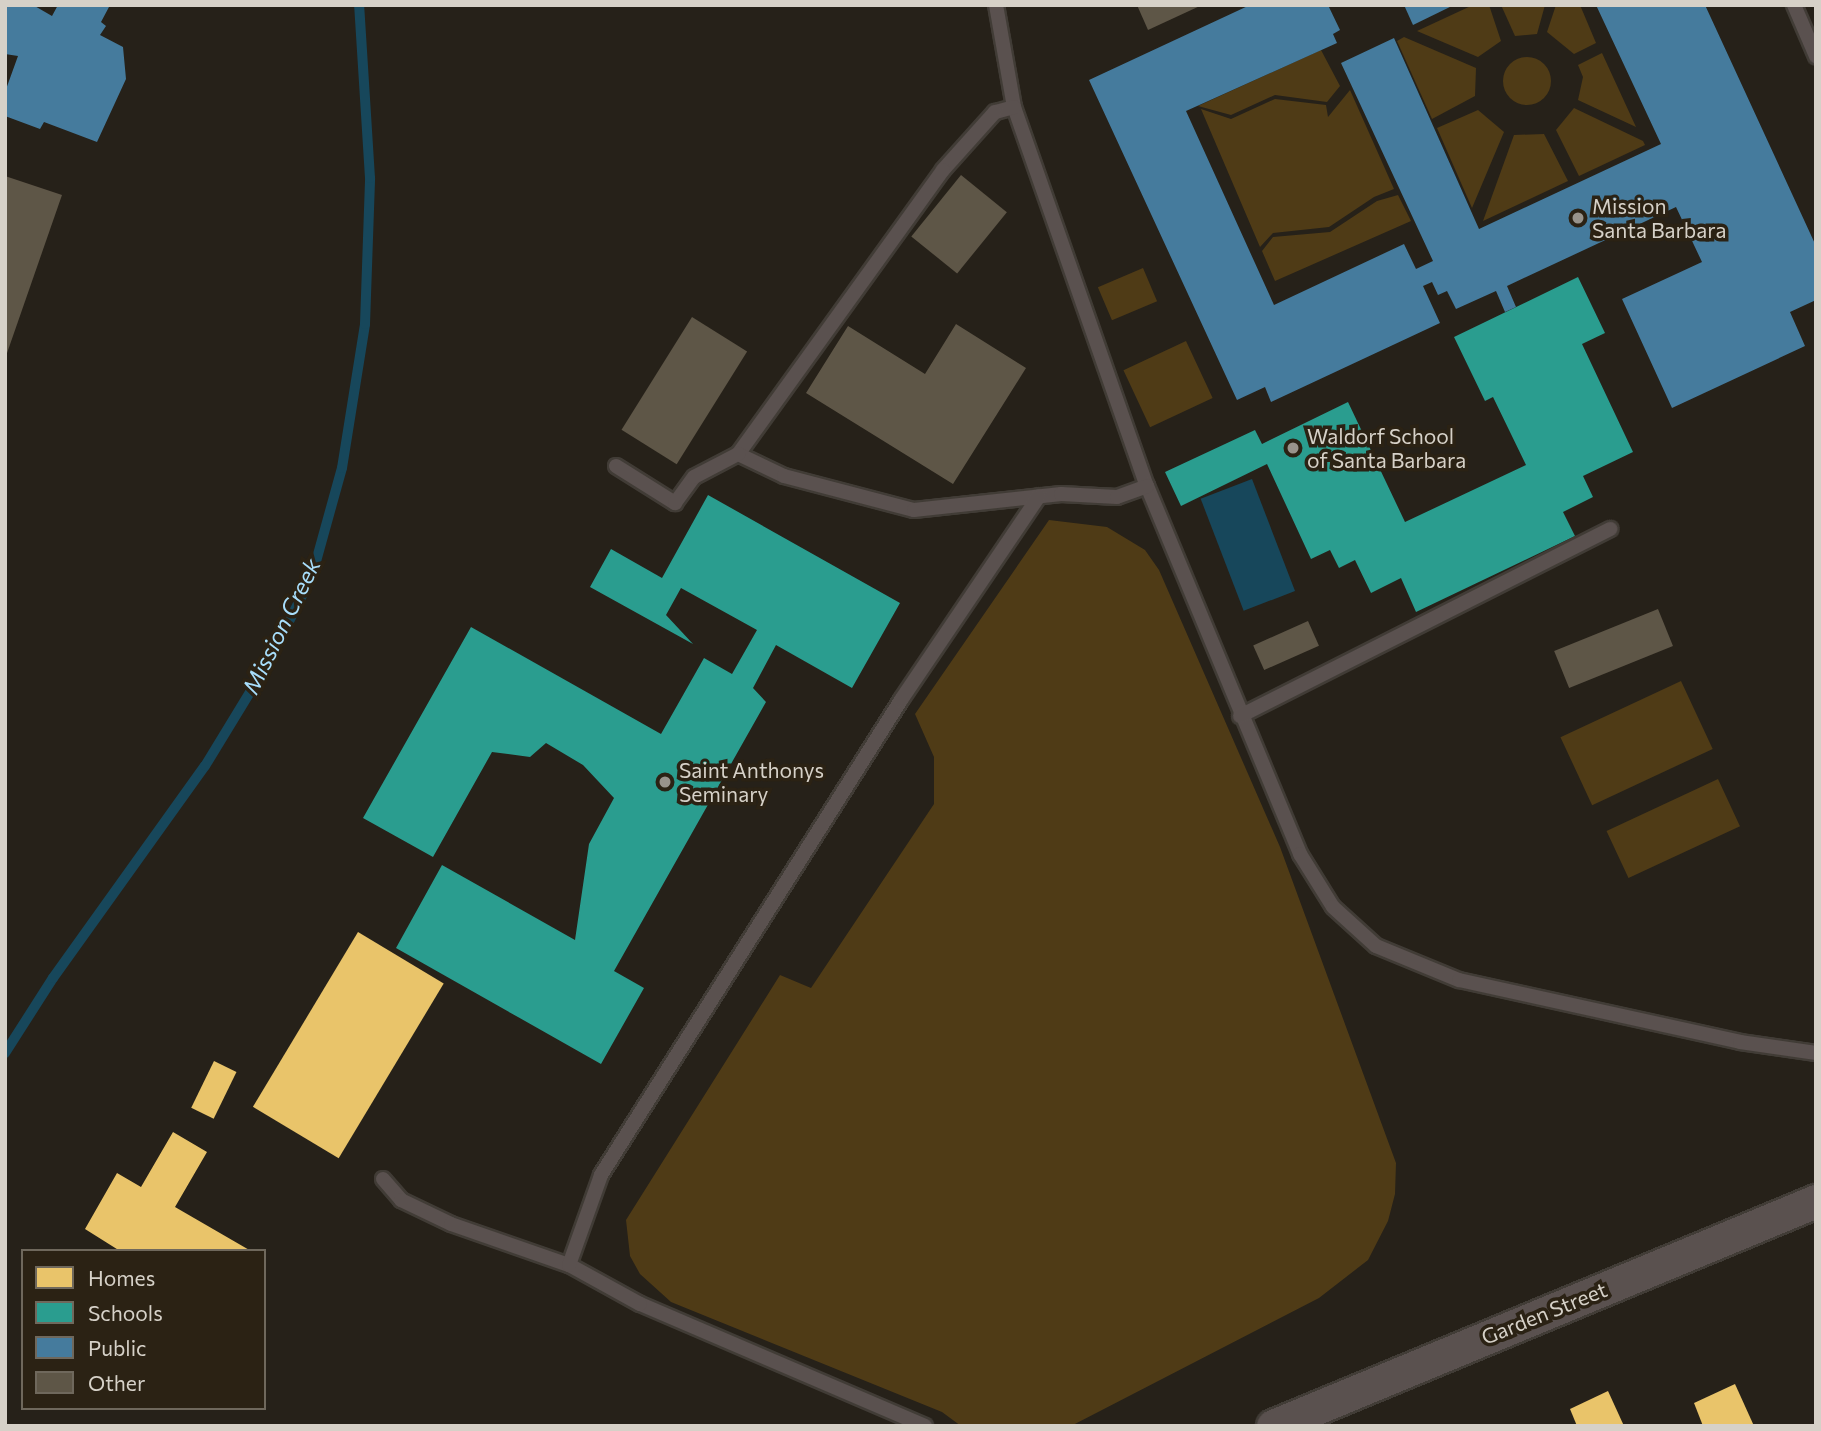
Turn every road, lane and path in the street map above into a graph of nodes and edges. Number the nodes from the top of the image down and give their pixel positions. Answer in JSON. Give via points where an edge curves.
{"nodes":[{"id":1,"x":996,"y":5,"type":"edge"},
{"id":2,"x":1794,"y":5,"type":"edge"},
{"id":3,"x":1816,"y":56,"type":"edge"},
{"id":4,"x":1014,"y":107,"type":"junction"},
{"id":5,"x":738,"y":454,"type":"junction"},
{"id":6,"x":616,"y":466,"type":"dead end"},
{"id":7,"x":1147,"y":486,"type":"junction"},
{"id":8,"x":1039,"y":496,"type":"junction"},
{"id":9,"x":1610,"y":529,"type":"dead end"},
{"id":10,"x":1240,"y":716,"type":"junction"},
{"id":11,"x":1816,"y":1053,"type":"edge"},
{"id":12,"x":383,"y":1179,"type":"dead end"},
{"id":13,"x":1816,"y":1201,"type":"edge"},
{"id":14,"x":569,"y":1265,"type":"junction"},
{"id":15,"x":925,"y":1426,"type":"edge"},
{"id":16,"x":1273,"y":1426,"type":"edge"}],
"edges":[{"from":1,"to":4,"type":"lane"},
{"from":2,"to":3,"type":"lane"},
{"from":4,"to":5,"type":"lane","via":[[995,112],[943,170]]},
{"from":4,"to":7,"type":"lane"},
{"from":5,"to":6,"type":"lane","via":[[694,477],[675,503]]},
{"from":5,"to":8,"type":"lane","via":[[784,475],[892,507],[937,510]]},
{"from":7,"to":8,"type":"lane","via":[[1117,497],[1083,493]]},
{"from":7,"to":10,"type":"lane"},
{"from":8,"to":14,"type":"lane","via":[[901,701],[601,1175]]},
{"from":9,"to":10,"type":"lane"},
{"from":10,"to":11,"type":"lane","via":[[1315,883],[1354,929],[1376,946],[1429,971],[1471,984],[1740,1042]]},
{"from":12,"to":14,"type":"lane","via":[[401,1200],[451,1224]]},
{"from":13,"to":16,"type":"street","name":"Garden Street"},
{"from":14,"to":15,"type":"lane","via":[[639,1304]]}]}
